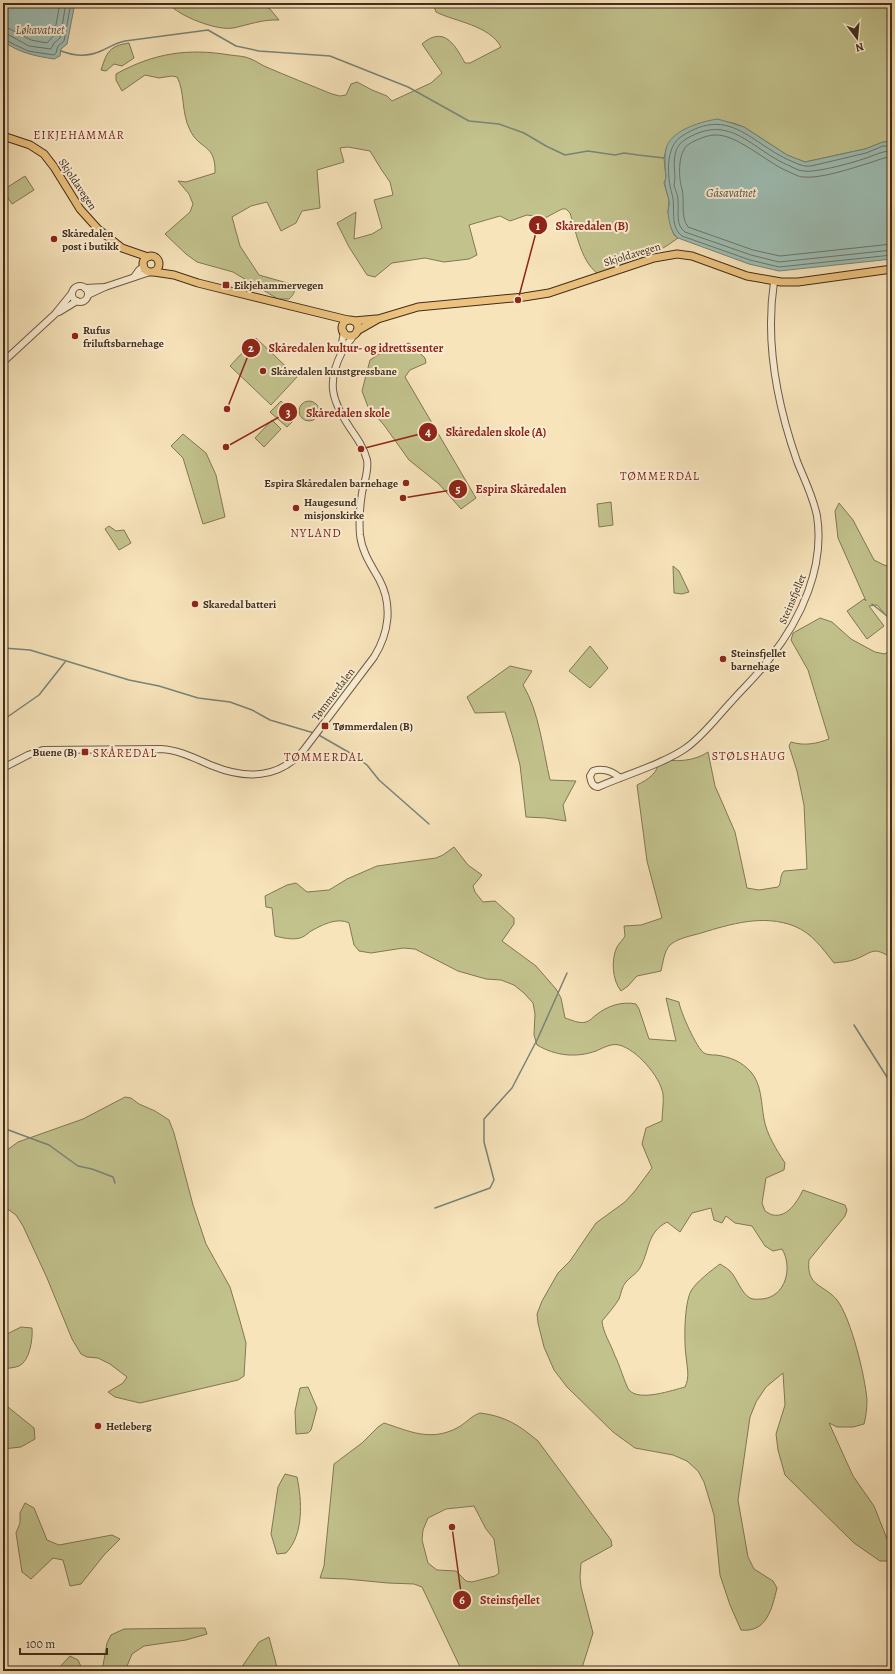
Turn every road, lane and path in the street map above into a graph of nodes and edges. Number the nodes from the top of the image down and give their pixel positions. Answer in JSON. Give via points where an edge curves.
{"nodes":[{"id":1,"x":3,"y":136,"type":"edge"},
{"id":2,"x":130,"y":252,"type":"junction"},
{"id":3,"x":148,"y":257,"type":"junction"},
{"id":4,"x":159,"y":263,"type":"junction"},
{"id":5,"x":144,"y":265,"type":"junction"},
{"id":6,"x":892,"y":269,"type":"edge"},
{"id":7,"x":152,"y":272,"type":"junction"},
{"id":8,"x":174,"y":275,"type":"junction"},
{"id":9,"x":134,"y":277,"type":"junction"},
{"id":10,"x":774,"y":282,"type":"junction"},
{"id":11,"x":105,"y":287,"type":"junction"},
{"id":12,"x":85,"y":288,"type":"junction"},
{"id":13,"x":72,"y":293,"type":"junction"},
{"id":14,"x":88,"y":295,"type":"junction"},
{"id":15,"x":77,"y":301,"type":"junction"},
{"id":16,"x":55,"y":314,"type":"junction"},
{"id":17,"x":325,"y":315,"type":"junction"},
{"id":18,"x":378,"y":319,"type":"junction"},
{"id":19,"x":351,"y":320,"type":"junction"},
{"id":20,"x":343,"y":330,"type":"junction"},
{"id":21,"x":356,"y":333,"type":"junction"},
{"id":22,"x":342,"y":350,"type":"junction"},
{"id":23,"x":3,"y":362,"type":"edge"},
{"id":24,"x":3,"y":768,"type":"edge"},
{"id":25,"x":620,"y":778,"type":"dead end"}],
"edges":[{"from":1,"to":2,"type":"main road","name":"Skjoldavegen","via":[[30,145],[44,154],[88,219],[104,235]]},
{"from":2,"to":3,"type":"main road","name":"Skjoldavegen"},
{"from":2,"to":5,"type":"main road","name":"Skjoldavegen"},
{"from":3,"to":4,"type":"main road","via":[[154,257]]},
{"from":3,"to":5,"type":"main road"},
{"from":4,"to":7,"type":"main road","via":[[158,268]]},
{"from":4,"to":8,"type":"main road","name":"Skjoldavegen"},
{"from":5,"to":7,"type":"main road","via":[[147,271]]},
{"from":5,"to":9,"type":"street","name":"Skjoldavegen"},
{"from":6,"to":10,"type":"main road","name":"Skjoldavegen","via":[[798,282]]},
{"from":7,"to":8,"type":"main road","name":"Skjoldavegen"},
{"from":7,"to":9,"type":"street","name":"Skjoldavegen"},
{"from":8,"to":17,"type":"main road","name":"Skjoldavegen"},
{"from":9,"to":11,"type":"street","name":"Skjoldavegen"},
{"from":10,"to":18,"type":"main road","name":"Skjoldavegen","via":[[747,276],[692,256],[669,254],[538,295],[418,307]]},
{"from":10,"to":25,"type":"street","name":"Steinsfjellet","via":[[771,334],[776,385],[790,441],[817,516],[818,545],[813,577],[791,629],[770,659],[697,739],[679,752]]},
{"from":11,"to":12,"type":"street","name":"Skjoldavegen"},
{"from":11,"to":14,"type":"street","name":"Skjoldavegen"},
{"from":12,"to":13,"type":"street","via":[[77,287]]},
{"from":12,"to":14,"type":"street"},
{"from":13,"to":15,"type":"street"},
{"from":13,"to":16,"type":"street"},
{"from":14,"to":15,"type":"street","via":[[83,301]]},
{"from":15,"to":16,"type":"street"},
{"from":16,"to":23,"type":"street"},
{"from":17,"to":19,"type":"main road","name":"Skjoldavegen"},
{"from":17,"to":20,"type":"main road","name":"Skjoldavegen"},
{"from":18,"to":19,"type":"main road","name":"Skjoldavegen"},
{"from":18,"to":21,"type":"main road","name":"Skjoldavegen"},
{"from":19,"to":20,"type":"main road","via":[[343,323]]},
{"from":19,"to":21,"type":"main road","via":[[358,325]]},
{"from":20,"to":21,"type":"main road","via":[[348,335]]},
{"from":20,"to":22,"type":"street","name":"Tømmerdalen"},
{"from":21,"to":22,"type":"street","name":"Tømmerdalen"},
{"from":22,"to":24,"type":"street","name":"Tømmerdalen","via":[[334,374],[334,394],[339,410],[361,445],[366,459],[367,473],[361,501],[360,536],[364,552],[385,595],[388,624],[374,657],[303,752],[282,768],[257,775],[234,773],[173,750],[161,749],[43,750]]}]}
